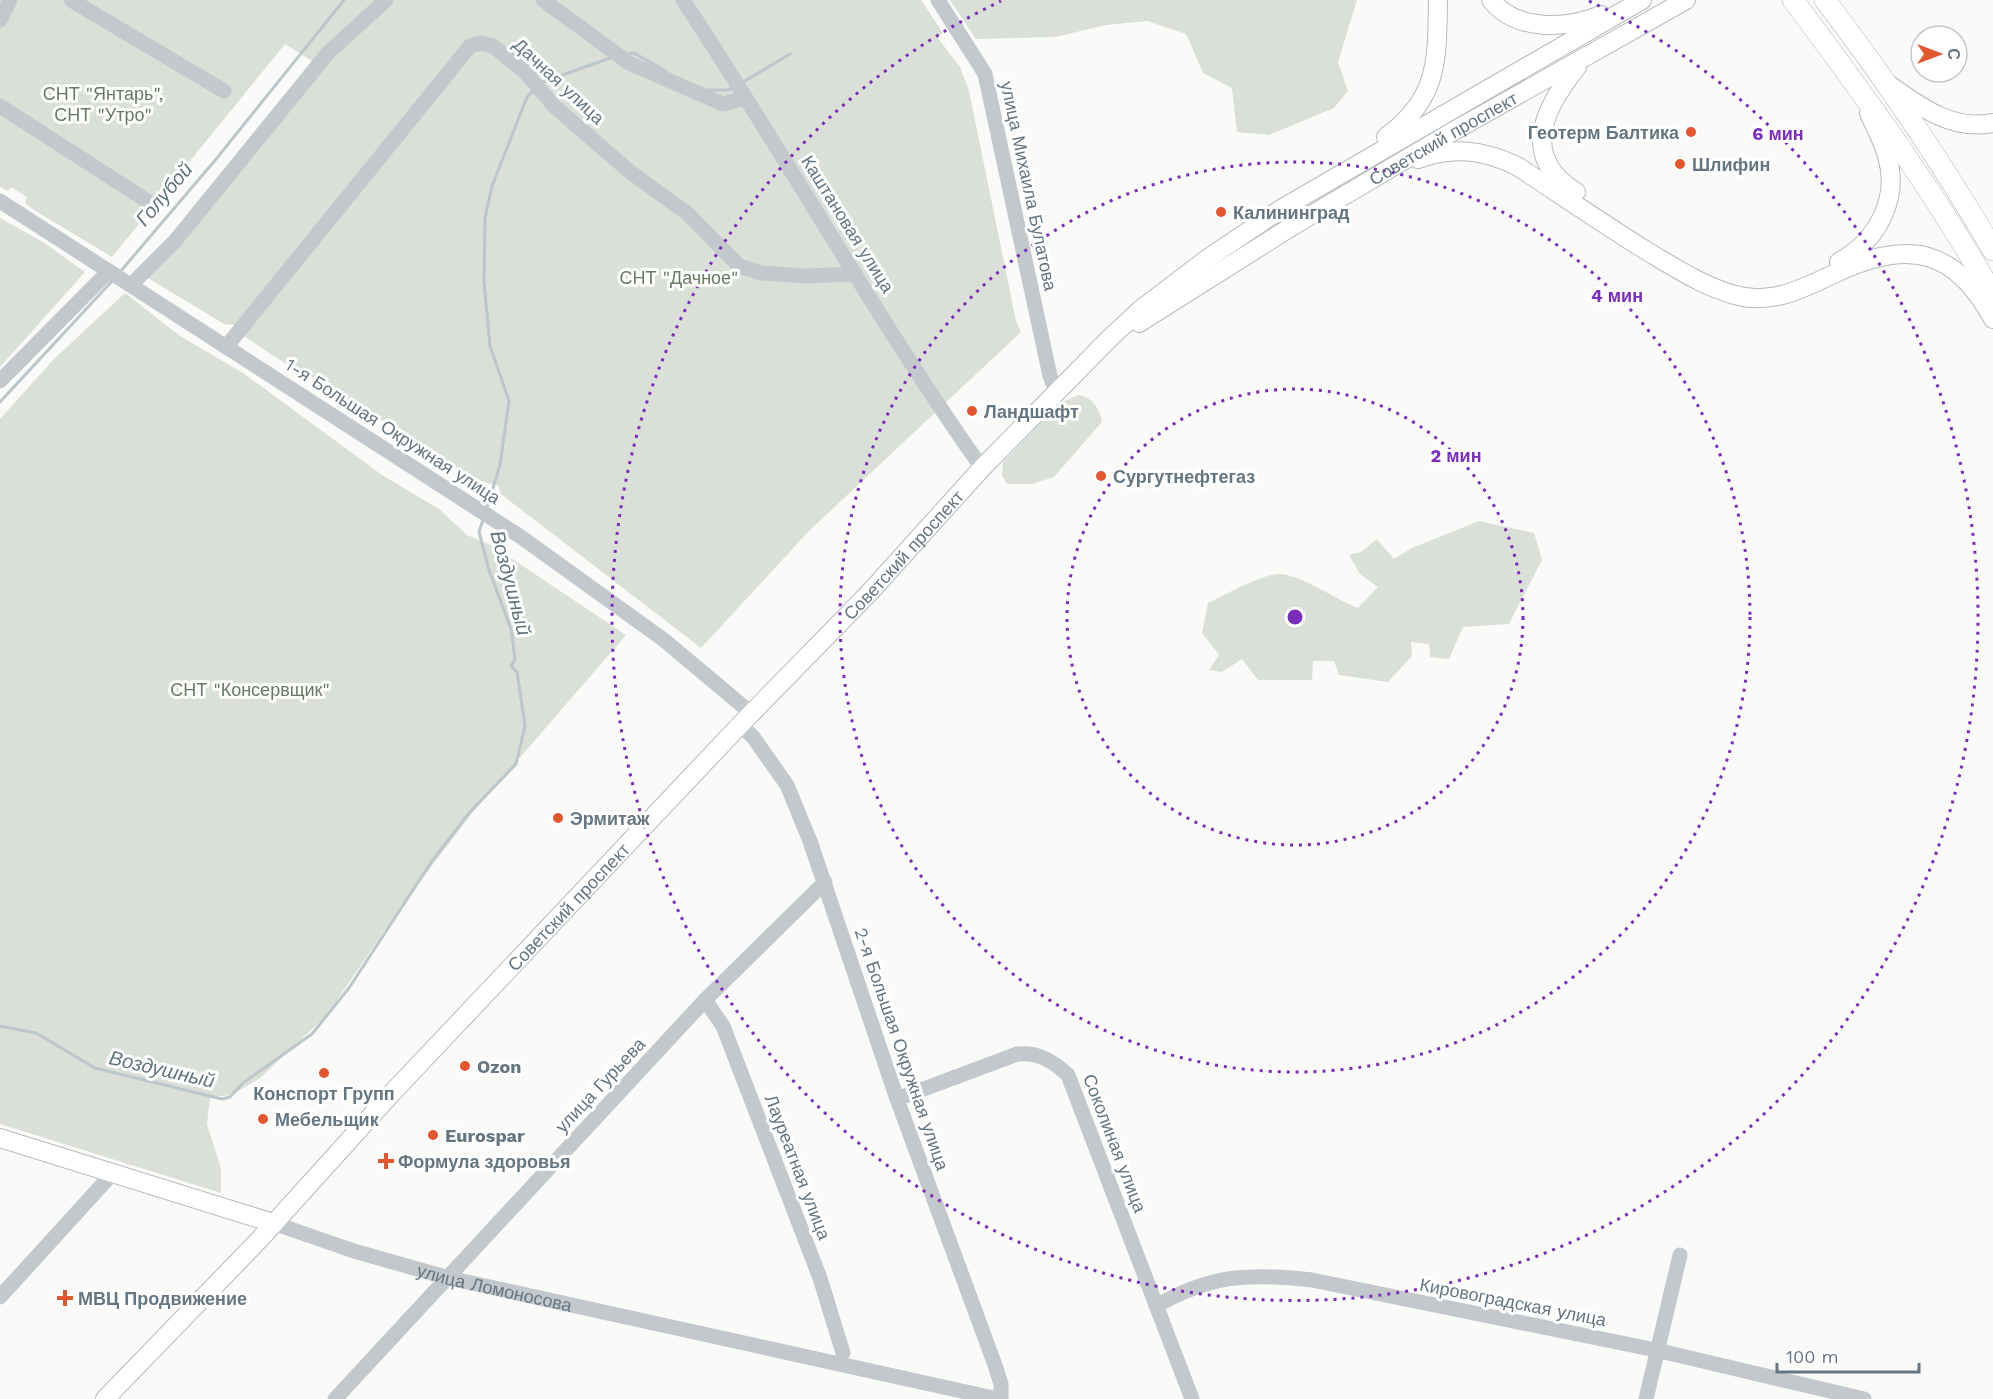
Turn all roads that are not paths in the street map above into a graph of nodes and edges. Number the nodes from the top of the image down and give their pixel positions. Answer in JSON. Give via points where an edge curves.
{"nodes":[{"id":1,"x":10,"y":0,"type":"edge"},
{"id":2,"x":71,"y":0,"type":"edge"},
{"id":3,"x":386,"y":0,"type":"edge"},
{"id":4,"x":543,"y":0,"type":"edge"},
{"id":5,"x":682,"y":0,"type":"edge"},
{"id":6,"x":938,"y":0,"type":"edge"},
{"id":7,"x":1438,"y":0,"type":"edge"},
{"id":8,"x":1491,"y":0,"type":"edge"},
{"id":9,"x":1635,"y":0,"type":"edge"},
{"id":10,"x":1642,"y":0,"type":"edge"},
{"id":11,"x":1686,"y":0,"type":"edge"},
{"id":12,"x":1794,"y":0,"type":"edge"},
{"id":13,"x":1825,"y":0,"type":"edge"},
{"id":14,"x":0,"y":20,"type":"edge"},
{"id":15,"x":1582,"y":60,"type":"junction"},
{"id":16,"x":1885,"y":82,"type":"junction"},
{"id":17,"x":1856,"y":84,"type":"junction"},
{"id":18,"x":224,"y":92,"type":"dead end"},
{"id":19,"x":744,"y":98,"type":"junction"},
{"id":20,"x":0,"y":106,"type":"edge"},
{"id":21,"x":1993,"y":123,"type":"edge"},
{"id":22,"x":1386,"y":171,"type":"junction"},
{"id":23,"x":1324,"y":182,"type":"junction"},
{"id":24,"x":0,"y":201,"type":"edge"},
{"id":25,"x":149,"y":202,"type":"dead end"},
{"id":26,"x":1993,"y":249,"type":"edge"},
{"id":27,"x":109,"y":271,"type":"junction"},
{"id":28,"x":855,"y":274,"type":"junction"},
{"id":29,"x":128,"y":283,"type":"junction"},
{"id":30,"x":1993,"y":295,"type":"edge"},
{"id":31,"x":1993,"y":319,"type":"edge"},
{"id":32,"x":226,"y":347,"type":"junction"},
{"id":33,"x":1084,"y":363,"type":"junction"},
{"id":34,"x":0,"y":381,"type":"edge"},
{"id":35,"x":1056,"y":391,"type":"junction"},
{"id":36,"x":982,"y":468,"type":"junction"},
{"id":37,"x":745,"y":719,"type":"junction"},
{"id":38,"x":825,"y":882,"type":"junction"},
{"id":39,"x":705,"y":1000,"type":"junction"},
{"id":40,"x":897,"y":1099,"type":"junction"},
{"id":41,"x":0,"y":1138,"type":"edge"},
{"id":42,"x":112,"y":1174,"type":"junction"},
{"id":43,"x":273,"y":1223,"type":"junction"},
{"id":44,"x":1680,"y":1256,"type":"dead end"},
{"id":45,"x":449,"y":1278,"type":"junction"},
{"id":46,"x":6,"y":1281,"type":"edge"},
{"id":47,"x":0,"y":1297,"type":"edge"},
{"id":48,"x":1156,"y":1306,"type":"junction"},
{"id":49,"x":1656,"y":1350,"type":"junction"},
{"id":50,"x":843,"y":1353,"type":"dead end"},
{"id":51,"x":105,"y":1399,"type":"edge"},
{"id":52,"x":335,"y":1399,"type":"edge"},
{"id":53,"x":1000,"y":1399,"type":"edge"},
{"id":54,"x":1192,"y":1399,"type":"edge"},
{"id":55,"x":1646,"y":1399,"type":"edge"},
{"id":56,"x":1864,"y":1399,"type":"edge"}],
"edges":[{"from":1,"to":14,"type":"street"},
{"from":2,"to":18,"type":"street"},
{"from":3,"to":29,"type":"street","via":[[328,53],[175,241]]},
{"from":4,"to":19,"type":"street","via":[[629,63],[723,104]]},
{"from":5,"to":19,"type":"street","name":"Каштановая улица"},
{"from":6,"to":35,"type":"street","name":"улица Михаила Булатова","via":[[985,74]]},
{"from":7,"to":23,"type":"main road","via":[[1436,68],[1424,97],[1398,128]]},
{"from":8,"to":9,"type":"main road","via":[[1510,16],[1552,25],[1587,21]]},
{"from":10,"to":23,"type":"main road","name":"Советский проспект"},
{"from":11,"to":15,"type":"main road","name":"Советский проспект"},
{"from":12,"to":17,"type":"highway"},
{"from":13,"to":16,"type":"highway"},
{"from":15,"to":17,"type":"main road","via":[[1546,111],[1542,146],[1555,175],[1566,186],[1708,274],[1738,288],[1753,290],[1798,281],[1852,255],[1881,219],[1891,186],[1887,155]]},
{"from":15,"to":22,"type":"main road","name":"Советский проспект"},
{"from":16,"to":21,"type":"main road","via":[[1938,117],[1965,124]]},
{"from":16,"to":26,"type":"highway"},
{"from":17,"to":30,"type":"highway","via":[[1930,189]]},
{"from":19,"to":28,"type":"street","name":"Каштановая улица"},
{"from":20,"to":25,"type":"street"},
{"from":22,"to":31,"type":"main road","via":[[1452,150],[1492,155],[1517,166],[1673,266],[1737,296],[1789,295],[1868,260],[1921,255],[1941,261],[1971,283]]},
{"from":22,"to":33,"type":"main road","name":"Советский проспект","via":[[1121,335]]},
{"from":23,"to":33,"type":"main road","name":"Советский проспект","via":[[1207,259],[1140,310]]},
{"from":24,"to":27,"type":"street","name":"1-я Большая Окружная улица"},
{"from":27,"to":29,"type":"street","name":"1-я Большая Окружная улица"},
{"from":27,"to":34,"type":"street"},
{"from":28,"to":32,"type":"street","name":"Дачная улица","via":[[760,273],[739,266],[688,214],[629,171],[554,106],[525,72],[493,46],[481,43],[471,46]]},
{"from":28,"to":36,"type":"street","name":"Каштановая улица"},
{"from":29,"to":32,"type":"street","name":"1-я Большая Окружная улица"},
{"from":32,"to":37,"type":"street","name":"1-я Большая Окружная улица","via":[[579,577],[664,640]]},
{"from":33,"to":35,"type":"main road","name":"Советский проспект"},
{"from":35,"to":36,"type":"main road","name":"Советский проспект"},
{"from":36,"to":37,"type":"main road","name":"Советский проспект","via":[[870,592]]},
{"from":37,"to":38,"type":"street","name":"2-я Большая Окружная улица","via":[[787,785]]},
{"from":37,"to":43,"type":"main road","name":"Советский проспект"},
{"from":38,"to":39,"type":"street","name":"улица Гурьева"},
{"from":38,"to":40,"type":"street","name":"2-я Большая Окружная улица"},
{"from":39,"to":45,"type":"street","name":"улица Гурьева"},
{"from":39,"to":50,"type":"street","name":"Лауреатная улица","via":[[723,1026],[820,1278]]},
{"from":40,"to":48,"type":"street","name":"Соколиная улица","via":[[1017,1054],[1030,1053],[1058,1065],[1068,1075]]},
{"from":40,"to":53,"type":"street","name":"2-я Большая Окружная улица","via":[[995,1365],[1001,1384]]},
{"from":41,"to":42,"type":"main road","name":"улица Ломоносова"},
{"from":42,"to":43,"type":"main road","name":"улица Ломоносова"},
{"from":42,"to":46,"type":"street"},
{"from":43,"to":45,"type":"street","name":"улица Ломоносова"},
{"from":43,"to":51,"type":"main road","name":"Советский проспект"},
{"from":44,"to":49,"type":"street"},
{"from":45,"to":52,"type":"street","name":"улица Гурьева"},
{"from":45,"to":53,"type":"street","name":"улица Ломоносова"},
{"from":46,"to":47,"type":"street"},
{"from":48,"to":49,"type":"street","name":"Кировоградская улица","via":[[1214,1279],[1268,1275],[1312,1280]]},
{"from":48,"to":54,"type":"street","name":"Соколиная улица"},
{"from":49,"to":55,"type":"street"},
{"from":49,"to":56,"type":"street","name":"Кировоградская улица"}]}
